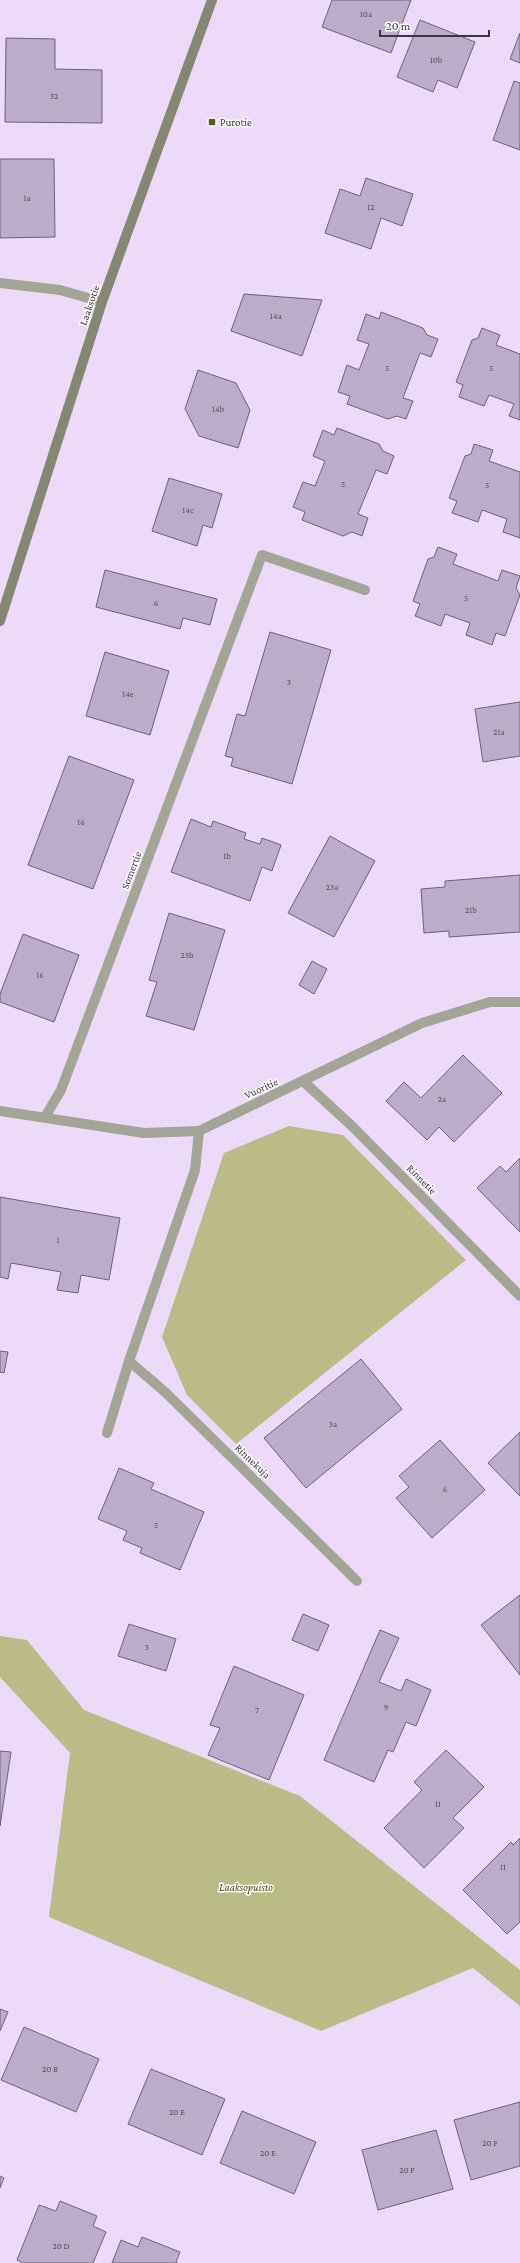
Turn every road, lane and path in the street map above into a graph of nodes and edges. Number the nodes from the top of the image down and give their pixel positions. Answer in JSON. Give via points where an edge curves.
{"nodes":[{"id":1,"x":212,"y":0,"type":"edge"},
{"id":2,"x":0,"y":283,"type":"edge"},
{"id":3,"x":102,"y":302,"type":"junction"},
{"id":4,"x":365,"y":590,"type":"dead end"},
{"id":5,"x":0,"y":621,"type":"edge"},
{"id":6,"x":520,"y":1002,"type":"edge"},
{"id":7,"x":304,"y":1082,"type":"junction"},
{"id":8,"x":0,"y":1111,"type":"edge"},
{"id":9,"x":45,"y":1117,"type":"junction"},
{"id":10,"x":199,"y":1131,"type":"junction"},
{"id":11,"x":520,"y":1296,"type":"edge"},
{"id":12,"x":129,"y":1361,"type":"junction"},
{"id":13,"x":107,"y":1433,"type":"dead end"},
{"id":14,"x":357,"y":1581,"type":"dead end"}],
"edges":[{"from":1,"to":3,"type":"main road","name":"Laaksotie"},
{"from":2,"to":3,"type":"street","via":[[60,290]]},
{"from":3,"to":5,"type":"main road","name":"Laaksotie"},
{"from":4,"to":9,"type":"street","name":"Somertie","via":[[262,555],[61,1090]]},
{"from":6,"to":7,"type":"street","name":"Vuoritie","via":[[490,1002],[422,1023]]},
{"from":7,"to":10,"type":"street","name":"Vuoritie"},
{"from":7,"to":11,"type":"street","name":"Rinnetie","via":[[353,1126]]},
{"from":8,"to":9,"type":"street","name":"Vuoritie"},
{"from":9,"to":10,"type":"street","name":"Vuoritie","via":[[144,1133]]},
{"from":10,"to":12,"type":"street","via":[[195,1170]]},
{"from":12,"to":13,"type":"street"},
{"from":12,"to":14,"type":"street","name":"Rinnekuja","via":[[165,1392]]}]}
